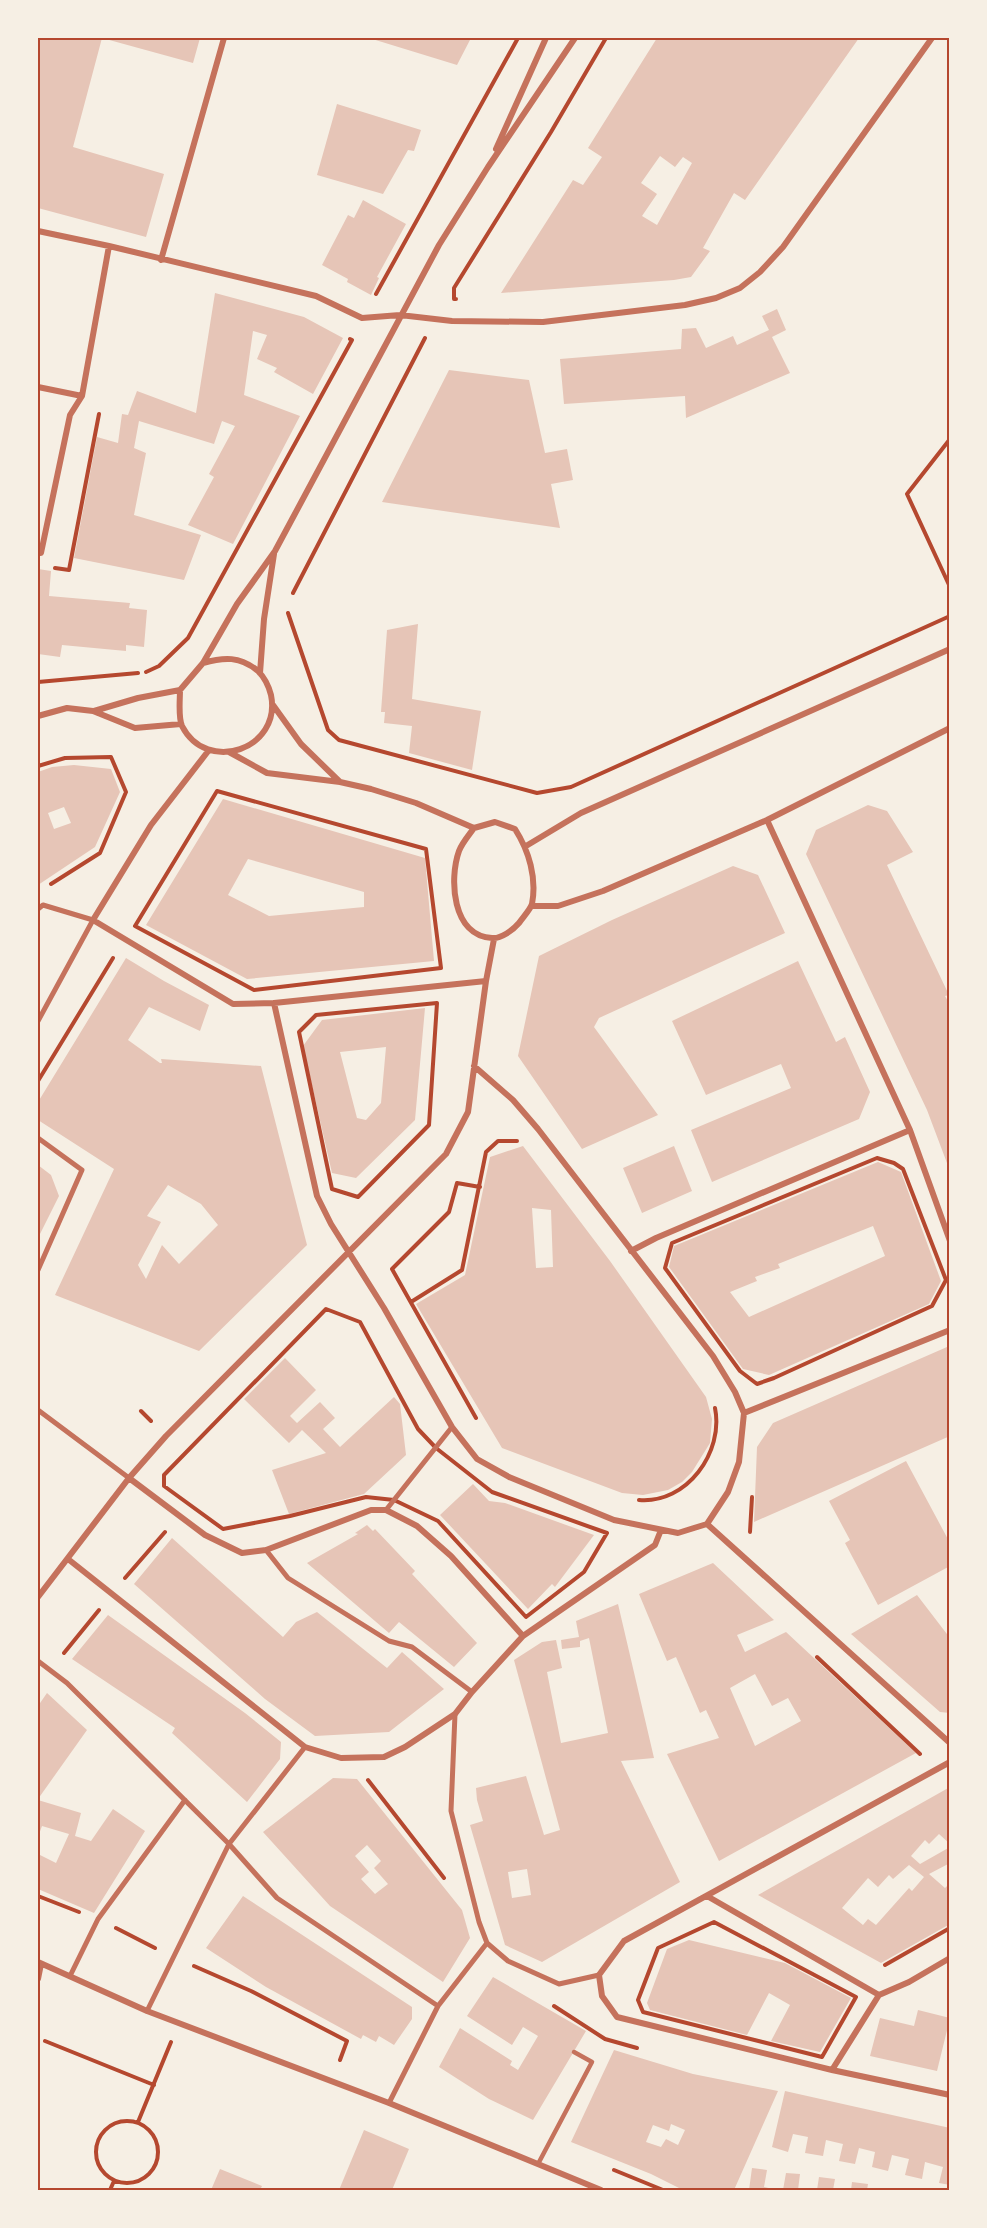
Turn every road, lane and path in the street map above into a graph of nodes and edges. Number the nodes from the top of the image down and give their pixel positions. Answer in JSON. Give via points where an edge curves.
{"nodes":[{"id":1,"x":224,"y":38,"type":"edge"},
{"id":2,"x":518,"y":38,"type":"edge"},
{"id":3,"x":546,"y":38,"type":"edge"},
{"id":4,"x":575,"y":38,"type":"edge"},
{"id":5,"x":606,"y":38,"type":"edge"},
{"id":6,"x":932,"y":38,"type":"edge"},
{"id":7,"x":488,"y":167,"type":"junction"},
{"id":8,"x":38,"y":231,"type":"edge"},
{"id":9,"x":109,"y":246,"type":"junction"},
{"id":10,"x":161,"y":260,"type":"junction"},
{"id":11,"x":375,"y":297,"type":"dead end"},
{"id":12,"x":466,"y":299,"type":"dead end"},
{"id":13,"x":400,"y":315,"type":"junction"},
{"id":14,"x":343,"y":335,"type":"dead end"},
{"id":15,"x":425,"y":338,"type":"dead end"},
{"id":16,"x":38,"y":387,"type":"edge"},
{"id":17,"x":82,"y":396,"type":"junction"},
{"id":18,"x":100,"y":408,"type":"dead end"},
{"id":19,"x":950,"y":439,"type":"edge"},
{"id":20,"x":275,"y":551,"type":"junction"},
{"id":21,"x":39,"y":553,"type":"edge"},
{"id":22,"x":48,"y":567,"type":"dead end"},
{"id":23,"x":950,"y":587,"type":"edge"},
{"id":24,"x":291,"y":596,"type":"dead end"},
{"id":25,"x":286,"y":606,"type":"dead end"},
{"id":26,"x":950,"y":616,"type":"edge"},
{"id":27,"x":950,"y":650,"type":"edge"},
{"id":28,"x":203,"y":663,"type":"junction"},
{"id":29,"x":260,"y":673,"type":"junction"},
{"id":30,"x":38,"y":682,"type":"edge"},
{"id":31,"x":180,"y":690,"type":"junction"},
{"id":32,"x":273,"y":705,"type":"junction"},
{"id":33,"x":93,"y":711,"type":"junction"},
{"id":34,"x":38,"y":716,"type":"edge"},
{"id":35,"x":181,"y":724,"type":"junction"},
{"id":36,"x":950,"y":728,"type":"edge"},
{"id":37,"x":209,"y":750,"type":"junction"},
{"id":38,"x":229,"y":753,"type":"junction"},
{"id":39,"x":38,"y":766,"type":"edge"},
{"id":40,"x":340,"y":782,"type":"junction"},
{"id":41,"x":767,"y":820,"type":"junction"},
{"id":42,"x":474,"y":828,"type":"junction"},
{"id":43,"x":526,"y":846,"type":"junction"},
{"id":44,"x":46,"y":886,"type":"dead end"},
{"id":45,"x":532,"y":906,"type":"junction"},
{"id":46,"x":38,"y":909,"type":"edge"},
{"id":47,"x":93,"y":920,"type":"junction"},
{"id":48,"x":135,"y":926,"type":"joint"},
{"id":49,"x":494,"y":939,"type":"junction"},
{"id":50,"x":117,"y":951,"type":"dead end"},
{"id":51,"x":486,"y":981,"type":"junction"},
{"id":52,"x":274,"y":1003,"type":"junction"},
{"id":53,"x":437,"y":1003,"type":"dead end"},
{"id":54,"x":38,"y":1021,"type":"edge"},
{"id":55,"x":299,"y":1032,"type":"dead end"},
{"id":56,"x":474,"y":1066,"type":"junction"},
{"id":57,"x":38,"y":1081,"type":"edge"},
{"id":58,"x":910,"y":1130,"type":"junction"},
{"id":59,"x":38,"y":1138,"type":"edge"},
{"id":60,"x":526,"y":1140,"type":"dead end"},
{"id":61,"x":480,"y":1187,"type":"junction"},
{"id":62,"x":950,"y":1241,"type":"edge"},
{"id":63,"x":631,"y":1251,"type":"junction"},
{"id":64,"x":350,"y":1252,"type":"junction"},
{"id":65,"x":38,"y":1270,"type":"edge"},
{"id":66,"x":411,"y":1302,"type":"junction"},
{"id":67,"x":950,"y":1330,"type":"edge"},
{"id":68,"x":774,"y":1378,"type":"joint"},
{"id":69,"x":715,"y":1404,"type":"dead end"},
{"id":70,"x":38,"y":1410,"type":"edge"},
{"id":71,"x":744,"y":1413,"type":"junction"},
{"id":72,"x":480,"y":1425,"type":"dead end"},
{"id":73,"x":452,"y":1427,"type":"junction"},
{"id":74,"x":129,"y":1478,"type":"junction"},
{"id":75,"x":752,"y":1491,"type":"dead end"},
{"id":76,"x":633,"y":1499,"type":"dead end"},
{"id":77,"x":386,"y":1510,"type":"junction"},
{"id":78,"x":707,"y":1524,"type":"junction"},
{"id":79,"x":661,"y":1530,"type":"junction"},
{"id":80,"x":750,"y":1536,"type":"dead end"},
{"id":81,"x":266,"y":1550,"type":"junction"},
{"id":82,"x":68,"y":1559,"type":"junction"},
{"id":83,"x":38,"y":1597,"type":"edge"},
{"id":84,"x":523,"y":1636,"type":"junction"},
{"id":85,"x":809,"y":1649,"type":"dead end"},
{"id":86,"x":38,"y":1661,"type":"edge"},
{"id":87,"x":472,"y":1692,"type":"junction"},
{"id":88,"x":455,"y":1714,"type":"junction"},
{"id":89,"x":950,"y":1743,"type":"edge"},
{"id":90,"x":305,"y":1747,"type":"junction"},
{"id":91,"x":351,"y":1758,"type":"junction"},
{"id":92,"x":910,"y":1760,"type":"dead end"},
{"id":93,"x":950,"y":1762,"type":"edge"},
{"id":94,"x":185,"y":1800,"type":"junction"},
{"id":95,"x":229,"y":1844,"type":"junction"},
{"id":96,"x":448,"y":1883,"type":"dead end"},
{"id":97,"x":38,"y":1896,"type":"edge"},
{"id":98,"x":706,"y":1896,"type":"junction"},
{"id":99,"x":98,"y":1919,"type":"junction"},
{"id":100,"x":714,"y":1922,"type":"joint"},
{"id":101,"x":950,"y":1928,"type":"edge"},
{"id":102,"x":488,"y":1943,"type":"junction"},
{"id":103,"x":173,"y":1957,"type":"junction"},
{"id":104,"x":950,"y":1958,"type":"edge"},
{"id":105,"x":39,"y":1963,"type":"edge"},
{"id":106,"x":881,"y":1968,"type":"dead end"},
{"id":107,"x":599,"y":1975,"type":"junction"},
{"id":108,"x":70,"y":1977,"type":"junction"},
{"id":109,"x":38,"y":1979,"type":"edge"},
{"id":110,"x":879,"y":1995,"type":"junction"},
{"id":111,"x":438,"y":2006,"type":"junction"},
{"id":112,"x":147,"y":2011,"type":"junction"},
{"id":113,"x":45,"y":2041,"type":"dead end"},
{"id":114,"x":172,"y":2041,"type":"dead end"},
{"id":115,"x":614,"y":2042,"type":"dead end"},
{"id":116,"x":612,"y":2048,"type":"dead end"},
{"id":117,"x":574,"y":2052,"type":"dead end"},
{"id":118,"x":350,"y":2064,"type":"dead end"},
{"id":119,"x":832,"y":2070,"type":"junction"},
{"id":120,"x":154,"y":2085,"type":"junction"},
{"id":121,"x":950,"y":2095,"type":"edge"},
{"id":122,"x":389,"y":2103,"type":"junction"},
{"id":123,"x":138,"y":2122,"type":"junction"},
{"id":124,"x":538,"y":2164,"type":"junction"},
{"id":125,"x":613,"y":2169,"type":"dead end"},
{"id":126,"x":114,"y":2181,"type":"junction"},
{"id":127,"x":110,"y":2190,"type":"edge"},
{"id":128,"x":601,"y":2190,"type":"edge"},
{"id":129,"x":663,"y":2190,"type":"edge"}],
"edges":[{"from":1,"to":10,"type":"street"},
{"from":2,"to":11,"type":"path"},
{"from":3,"to":7,"type":"street"},
{"from":4,"to":7,"type":"street"},
{"from":5,"to":12,"type":"path","via":[[454,288],[454,298]]},
{"from":6,"to":13,"type":"street","via":[[783,247],[740,288],[685,305],[543,322],[452,321]]},
{"from":7,"to":13,"type":"street"},
{"from":8,"to":9,"type":"street"},
{"from":9,"to":10,"type":"street"},
{"from":9,"to":17,"type":"street"},
{"from":10,"to":13,"type":"street","via":[[316,296],[362,318]]},
{"from":13,"to":20,"type":"street"},
{"from":14,"to":30,"type":"path","via":[[352,340],[188,638],[159,666],[145,672]]},
{"from":15,"to":24,"type":"path"},
{"from":16,"to":17,"type":"street"},
{"from":17,"to":21,"type":"street","via":[[70,415]]},
{"from":18,"to":22,"type":"path","via":[[69,570]]},
{"from":19,"to":23,"type":"path","via":[[906,494]]},
{"from":20,"to":28,"type":"street","via":[[237,604]]},
{"from":20,"to":29,"type":"street"},
{"from":25,"to":26,"type":"path","via":[[328,730],[339,740],[537,792],[571,787]]},
{"from":27,"to":43,"type":"street","via":[[581,813]]},
{"from":28,"to":29,"type":"street","via":[[223,658],[243,661]]},
{"from":28,"to":31,"type":"street"},
{"from":29,"to":32,"type":"street"},
{"from":31,"to":33,"type":"street"},
{"from":31,"to":35,"type":"street"},
{"from":32,"to":38,"type":"street","via":[[267,728],[251,746]]},
{"from":32,"to":40,"type":"street","via":[[301,744]]},
{"from":33,"to":34,"type":"street","via":[[67,708]]},
{"from":33,"to":35,"type":"street","via":[[135,728]]},
{"from":35,"to":37,"type":"street","via":[[192,739]]},
{"from":36,"to":41,"type":"street"},
{"from":37,"to":38,"type":"street"},
{"from":37,"to":47,"type":"street","via":[[151,825]]},
{"from":38,"to":40,"type":"street","via":[[267,773]]},
{"from":39,"to":44,"type":"path","via":[[64,758],[111,757],[126,792],[100,853]]},
{"from":40,"to":42,"type":"street","via":[[416,803]]},
{"from":41,"to":45,"type":"street","via":[[603,891],[558,906]]},
{"from":41,"to":58,"type":"street"},
{"from":42,"to":43,"type":"street","via":[[495,822],[515,829]]},
{"from":42,"to":49,"type":"street","via":[[459,850],[453,875],[456,901],[466,926],[478,936]]},
{"from":43,"to":45,"type":"street","via":[[532,869]]},
{"from":45,"to":49,"type":"street","via":[[514,929]]},
{"from":46,"to":47,"type":"street","via":[[43,905]]},
{"from":47,"to":52,"type":"street","via":[[233,1004]]},
{"from":47,"to":54,"type":"street"},
{"from":48,"to":48,"type":"path","via":[[217,790],[426,849],[441,968],[254,990]]},
{"from":49,"to":51,"type":"street"},
{"from":50,"to":57,"type":"path"},
{"from":51,"to":52,"type":"street"},
{"from":51,"to":56,"type":"street"},
{"from":52,"to":64,"type":"street","via":[[317,1196]]},
{"from":53,"to":55,"type":"path","via":[[429,1125],[357,1197],[332,1189]]},
{"from":56,"to":63,"type":"street","via":[[513,1100]]},
{"from":56,"to":64,"type":"street","via":[[468,1112],[446,1154]]},
{"from":58,"to":62,"type":"street"},
{"from":58,"to":63,"type":"street"},
{"from":59,"to":65,"type":"street","via":[[82,1170]]},
{"from":60,"to":61,"type":"path","via":[[498,1141],[486,1152]]},
{"from":61,"to":66,"type":"path","via":[[462,1270]]},
{"from":61,"to":66,"type":"path","via":[[457,1183],[449,1212],[392,1269]]},
{"from":63,"to":71,"type":"street","via":[[713,1356]]},
{"from":64,"to":73,"type":"street"},
{"from":64,"to":74,"type":"street"},
{"from":66,"to":72,"type":"path"},
{"from":67,"to":71,"type":"street"},
{"from":68,"to":68,"type":"path","via":[[757,1384],[740,1371],[665,1268],[672,1243],[878,1158],[894,1163],[903,1169],[946,1280],[932,1306]]},
{"from":69,"to":76,"type":"path","via":[[714,1443],[694,1478],[670,1494],[643,1501]]},
{"from":70,"to":74,"type":"street"},
{"from":71,"to":78,"type":"street","via":[[740,1461],[728,1492]]},
{"from":73,"to":77,"type":"street"},
{"from":73,"to":79,"type":"street","via":[[477,1459],[509,1477],[614,1520]]},
{"from":74,"to":81,"type":"street","via":[[205,1534],[242,1553]]},
{"from":74,"to":82,"type":"street"},
{"from":75,"to":80,"type":"path"},
{"from":77,"to":81,"type":"street","via":[[371,1510]]},
{"from":77,"to":84,"type":"street","via":[[417,1526],[451,1556]]},
{"from":78,"to":79,"type":"street","via":[[678,1533]]},
{"from":78,"to":89,"type":"street"},
{"from":79,"to":84,"type":"street","via":[[655,1545]]},
{"from":81,"to":87,"type":"street","via":[[288,1578],[389,1641],[412,1647]]},
{"from":82,"to":83,"type":"street"},
{"from":82,"to":90,"type":"street"},
{"from":84,"to":87,"type":"street"},
{"from":85,"to":92,"type":"path","via":[[920,1754]]},
{"from":86,"to":94,"type":"street","via":[[67,1683]]},
{"from":87,"to":88,"type":"street"},
{"from":88,"to":91,"type":"street","via":[[384,1757]]},
{"from":88,"to":102,"type":"street","via":[[451,1811]]},
{"from":90,"to":91,"type":"street"},
{"from":90,"to":95,"type":"street"},
{"from":91,"to":96,"type":"path"},
{"from":93,"to":98,"type":"street"},
{"from":94,"to":95,"type":"street"},
{"from":94,"to":99,"type":"street"},
{"from":95,"to":103,"type":"street"},
{"from":95,"to":111,"type":"street","via":[[277,1898]]},
{"from":97,"to":99,"type":"path"},
{"from":98,"to":107,"type":"street","via":[[624,1941]]},
{"from":98,"to":110,"type":"street"},
{"from":99,"to":103,"type":"path"},
{"from":99,"to":108,"type":"street"},
{"from":100,"to":100,"type":"path","via":[[856,1997],[822,2057],[643,2012],[638,2000],[658,1948]]},
{"from":101,"to":106,"type":"path"},
{"from":102,"to":107,"type":"street","via":[[508,1961],[559,1984]]},
{"from":102,"to":111,"type":"street"},
{"from":103,"to":112,"type":"street"},
{"from":103,"to":118,"type":"path","via":[[251,1991],[347,2041],[340,2060]]},
{"from":104,"to":110,"type":"street"},
{"from":105,"to":108,"type":"street"},
{"from":105,"to":109,"type":"street"},
{"from":107,"to":119,"type":"street","via":[[602,1996],[617,2017]]},
{"from":108,"to":112,"type":"street"},
{"from":110,"to":119,"type":"street"},
{"from":111,"to":122,"type":"street"},
{"from":112,"to":122,"type":"street"},
{"from":113,"to":120,"type":"path"},
{"from":114,"to":120,"type":"path"},
{"from":115,"to":116,"type":"path"},
{"from":117,"to":124,"type":"lane","via":[[592,2062]]},
{"from":119,"to":121,"type":"street"},
{"from":120,"to":123,"type":"path"},
{"from":122,"to":124,"type":"street"},
{"from":123,"to":126,"type":"path","via":[[110,2125],[97,2140],[96,2161]]},
{"from":123,"to":126,"type":"path","via":[[155,2138],[158,2158],[154,2168],[138,2181]]},
{"from":124,"to":128,"type":"street"},
{"from":125,"to":129,"type":"path"},
{"from":126,"to":127,"type":"path"}]}
